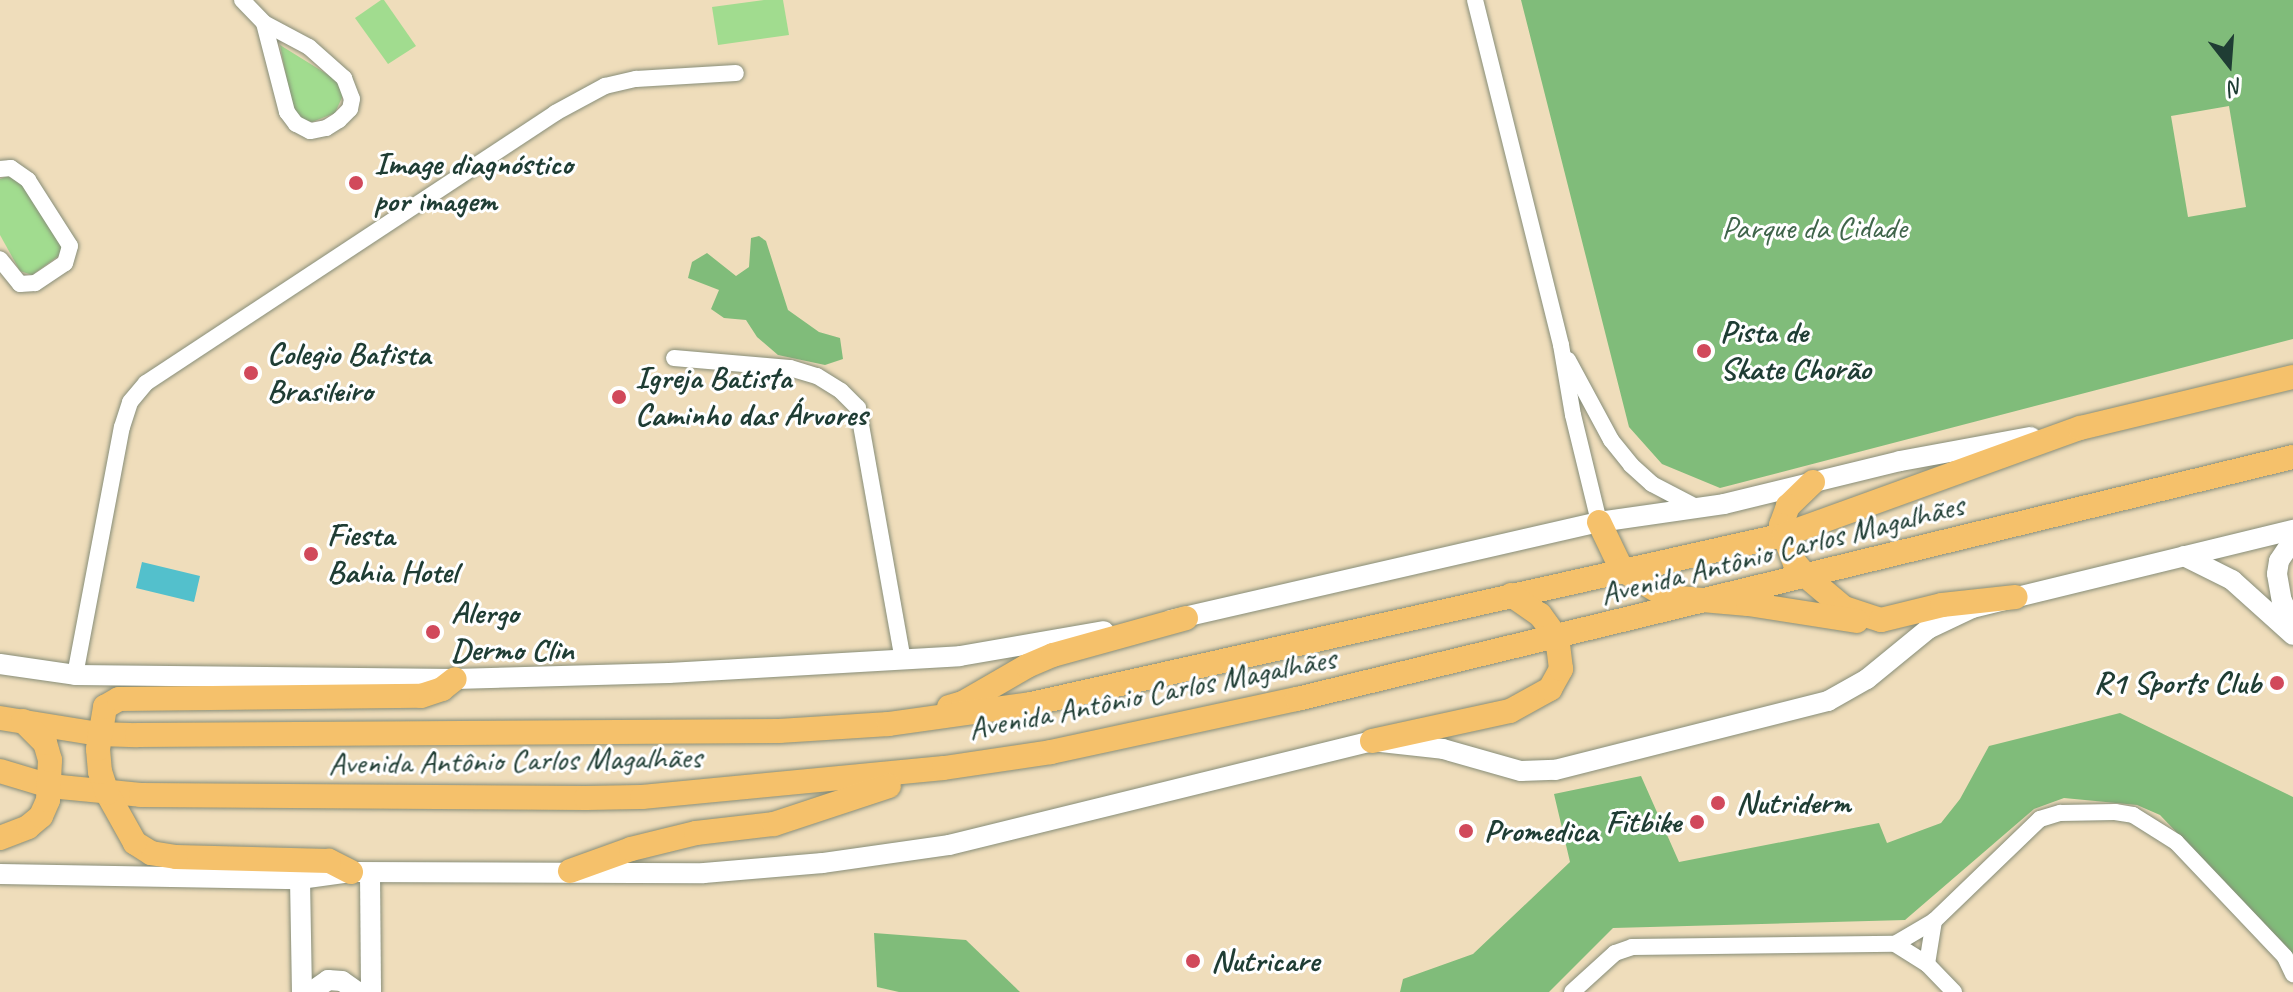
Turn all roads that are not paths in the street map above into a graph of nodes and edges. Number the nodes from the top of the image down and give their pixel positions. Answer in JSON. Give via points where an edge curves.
{"nodes":[{"id":1,"x":242,"y":0,"type":"edge"},
{"id":2,"x":1475,"y":0,"type":"edge"},
{"id":3,"x":264,"y":23,"type":"junction"},
{"id":4,"x":736,"y":73,"type":"dead end"},
{"id":5,"x":0,"y":169,"type":"edge"},
{"id":6,"x":0,"y":259,"type":"edge"},
{"id":7,"x":1561,"y":345,"type":"junction"},
{"id":8,"x":674,"y":358,"type":"dead end"},
{"id":9,"x":2293,"y":377,"type":"edge"},
{"id":10,"x":2080,"y":428,"type":"junction"},
{"id":11,"x":2293,"y":457,"type":"edge"},
{"id":12,"x":1813,"y":482,"type":"junction"},
{"id":13,"x":1698,"y":508,"type":"junction"},
{"id":14,"x":1599,"y":522,"type":"junction"},
{"id":15,"x":2293,"y":530,"type":"edge"},
{"id":16,"x":1784,"y":535,"type":"junction"},
{"id":17,"x":2293,"y":540,"type":"edge"},
{"id":18,"x":2184,"y":556,"type":"junction"},
{"id":19,"x":1622,"y":570,"type":"junction"},
{"id":20,"x":1806,"y":576,"type":"junction"},
{"id":21,"x":1511,"y":595,"type":"junction"},
{"id":22,"x":2016,"y":597,"type":"junction"},
{"id":23,"x":1711,"y":600,"type":"junction"},
{"id":24,"x":1186,"y":618,"type":"junction"},
{"id":25,"x":1881,"y":620,"type":"junction"},
{"id":26,"x":2293,"y":623,"type":"edge"},
{"id":27,"x":2293,"y":635,"type":"edge"},
{"id":28,"x":1557,"y":638,"type":"junction"},
{"id":29,"x":903,"y":660,"type":"junction"},
{"id":30,"x":0,"y":664,"type":"edge"},
{"id":31,"x":75,"y":675,"type":"junction"},
{"id":32,"x":455,"y":679,"type":"junction"},
{"id":33,"x":0,"y":706,"type":"edge"},
{"id":34,"x":0,"y":718,"type":"edge"},
{"id":35,"x":889,"y":724,"type":"junction"},
{"id":36,"x":29,"y":725,"type":"junction"},
{"id":37,"x":99,"y":734,"type":"junction"},
{"id":38,"x":1372,"y":741,"type":"junction"},
{"id":39,"x":944,"y":768,"type":"junction"},
{"id":40,"x":0,"y":771,"type":"edge"},
{"id":41,"x":50,"y":786,"type":"junction"},
{"id":42,"x":107,"y":793,"type":"junction"},
{"id":43,"x":0,"y":838,"type":"edge"},
{"id":44,"x":570,"y":871,"type":"junction"},
{"id":45,"x":360,"y":872,"type":"junction"},
{"id":46,"x":0,"y":874,"type":"edge"},
{"id":47,"x":300,"y":879,"type":"junction"},
{"id":48,"x":1934,"y":921,"type":"junction"},
{"id":49,"x":1895,"y":944,"type":"junction"},
{"id":50,"x":1927,"y":964,"type":"junction"},
{"id":51,"x":2293,"y":974,"type":"edge"},
{"id":52,"x":302,"y":992,"type":"edge"},
{"id":53,"x":311,"y":992,"type":"edge"},
{"id":54,"x":358,"y":992,"type":"edge"},
{"id":55,"x":371,"y":992,"type":"edge"},
{"id":56,"x":1572,"y":992,"type":"edge"},
{"id":57,"x":1954,"y":992,"type":"edge"}],
"edges":[{"from":1,"to":3,"type":"street"},
{"from":2,"to":7,"type":"street"},
{"from":3,"to":3,"type":"street","via":[[287,112],[296,124],[310,131],[339,120],[352,99],[344,78],[309,47]]},
{"from":4,"to":31,"type":"street","via":[[636,79],[592,93],[146,383],[130,402],[122,427]]},
{"from":5,"to":6,"type":"street","via":[[11,168],[28,180],[70,246],[65,263],[35,283],[20,284]]},
{"from":7,"to":13,"type":"street","via":[[1592,409],[1631,465],[1652,484]]},
{"from":7,"to":14,"type":"street"},
{"from":8,"to":29,"type":"street","via":[[790,368],[817,376],[858,408]]},
{"from":9,"to":10,"type":"main road","name":"Avenida Antônio Carlos Magalhães"},
{"from":10,"to":12,"type":"street","name":"Avenida Antônio Carlos Magalhães"},
{"from":10,"to":16,"type":"main road","name":"Avenida Antônio Carlos Magalhães"},
{"from":11,"to":20,"type":"main road","name":"Avenida Antônio Carlos Magalhães"},
{"from":12,"to":13,"type":"street","name":"Avenida Antônio Carlos Magalhães"},
{"from":12,"to":16,"type":"main road","via":[[1788,506],[1781,525]]},
{"from":13,"to":14,"type":"street","name":"Avenida Antônio Carlos Magalhães"},
{"from":14,"to":19,"type":"main road"},
{"from":14,"to":24,"type":"street","name":"Avenida Antônio Carlos Magalhães"},
{"from":15,"to":18,"type":"street"},
{"from":16,"to":19,"type":"main road","name":"Avenida Antônio Carlos Magalhães"},
{"from":16,"to":20,"type":"main road"},
{"from":17,"to":26,"type":"street","via":[[2277,574]]},
{"from":18,"to":22,"type":"street"},
{"from":18,"to":27,"type":"street","via":[[2232,580]]},
{"from":19,"to":21,"type":"main road","name":"Avenida Antônio Carlos Magalhães"},
{"from":19,"to":23,"type":"main road","via":[[1668,597]]},
{"from":20,"to":23,"type":"main road","name":"Avenida Antônio Carlos Magalhães"},
{"from":20,"to":25,"type":"main road","via":[[1844,608]]},
{"from":21,"to":28,"type":"main road","via":[[1540,615]]},
{"from":21,"to":35,"type":"main road","name":"Avenida Antônio Carlos Magalhães","via":[[1122,687]]},
{"from":22,"to":25,"type":"main road","via":[[1951,603]]},
{"from":22,"to":38,"type":"street","via":[[1946,618],[1867,679],[1828,701],[1555,770],[1521,771],[1429,746]]},
{"from":23,"to":25,"type":"main road","via":[[1842,620]]},
{"from":23,"to":28,"type":"main road","name":"Avenida Antônio Carlos Magalhães"},
{"from":24,"to":29,"type":"street","name":"Avenida Antônio Carlos Magalhães","via":[[960,656]]},
{"from":24,"to":35,"type":"main road","via":[[1053,655],[963,703]]},
{"from":28,"to":38,"type":"main road","via":[[1562,656],[1557,679],[1529,704]]},
{"from":28,"to":39,"type":"main road","name":"Avenida Antônio Carlos Magalhães","via":[[1172,728]]},
{"from":29,"to":32,"type":"street","name":"Avenida Antônio Carlos Magalhães"},
{"from":30,"to":31,"type":"street","name":"Avenida Antônio Carlos Magalhães"},
{"from":31,"to":32,"type":"street","name":"Avenida Antônio Carlos Magalhães"},
{"from":32,"to":37,"type":"main road","via":[[421,696],[119,699],[105,707]]},
{"from":33,"to":36,"type":"main road"},
{"from":34,"to":36,"type":"main road","name":"Avenida Antônio Carlos Magalhães"},
{"from":35,"to":37,"type":"main road","name":"Avenida Antônio Carlos Magalhães","via":[[779,731]]},
{"from":36,"to":37,"type":"main road","name":"Avenida Antônio Carlos Magalhães"},
{"from":36,"to":41,"type":"main road","via":[[45,743]]},
{"from":37,"to":42,"type":"main road"},
{"from":38,"to":44,"type":"street","via":[[1025,828],[890,855],[704,873]]},
{"from":39,"to":42,"type":"main road","name":"Avenida Antônio Carlos Magalhães","via":[[642,797]]},
{"from":39,"to":44,"type":"main road","via":[[774,824],[696,833]]},
{"from":40,"to":41,"type":"main road","name":"Avenida Antônio Carlos Magalhães"},
{"from":41,"to":42,"type":"main road","name":"Avenida Antônio Carlos Magalhães"},
{"from":41,"to":43,"type":"main road","via":[[41,816]]},
{"from":42,"to":45,"type":"main road","via":[[125,831],[151,853],[329,861]]},
{"from":44,"to":45,"type":"street"},
{"from":45,"to":47,"type":"street"},
{"from":45,"to":55,"type":"street"},
{"from":46,"to":47,"type":"street"},
{"from":47,"to":52,"type":"street"},
{"from":48,"to":49,"type":"street"},
{"from":48,"to":50,"type":"street"},
{"from":48,"to":51,"type":"street","via":[[2040,819],[2060,813],[2115,812],[2133,815],[2176,842],[2285,957]]},
{"from":49,"to":50,"type":"street"},
{"from":49,"to":56,"type":"street","via":[[1640,946],[1615,953]]},
{"from":50,"to":57,"type":"street"},
{"from":53,"to":54,"type":"street","via":[[328,980],[342,981]]}]}
